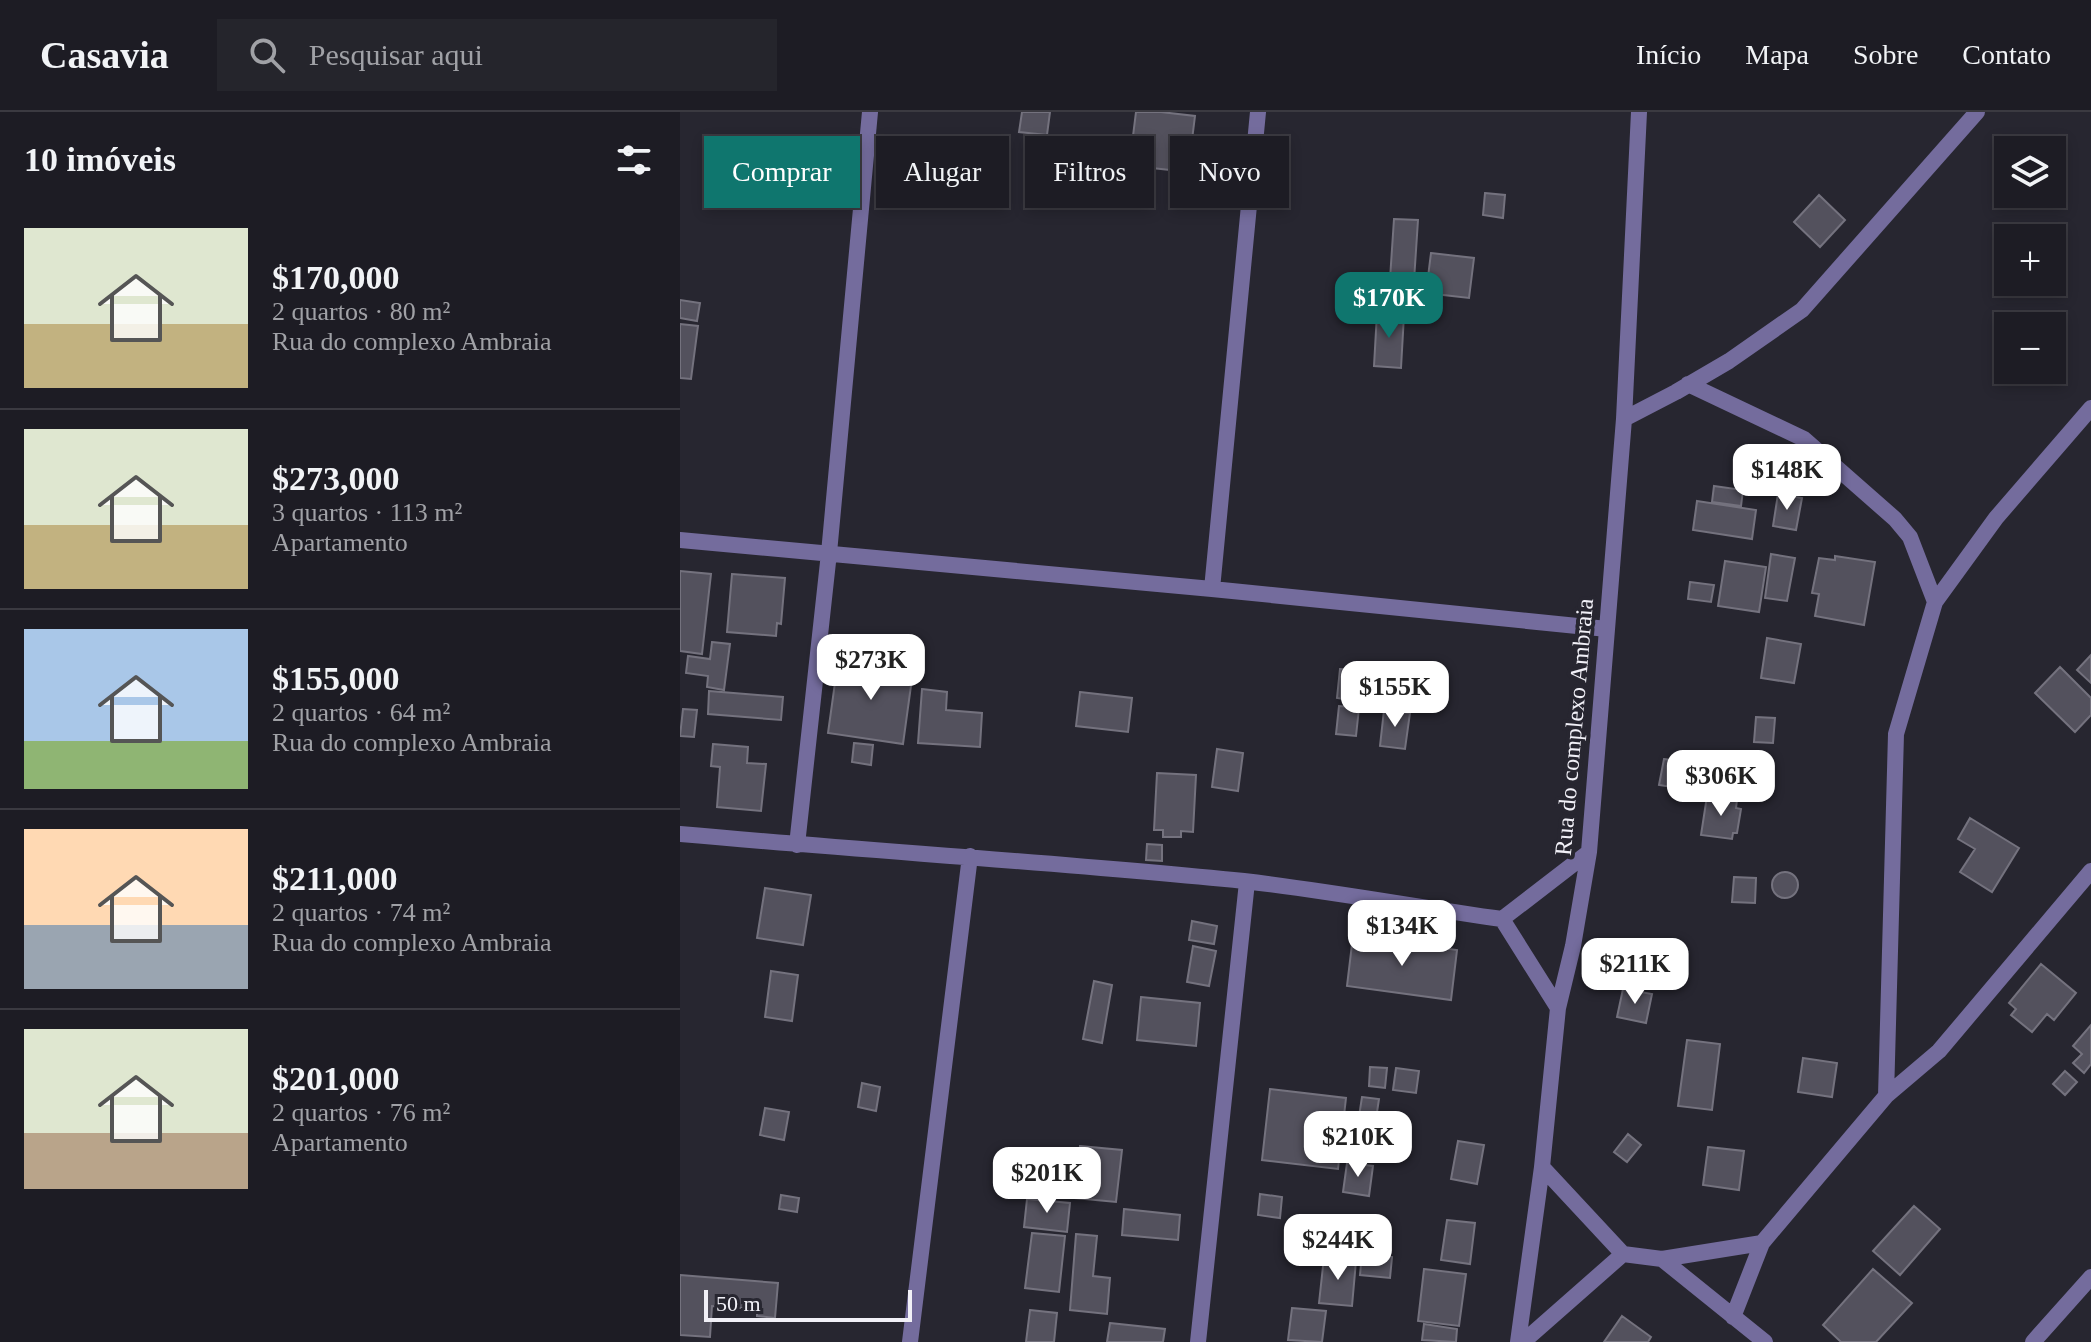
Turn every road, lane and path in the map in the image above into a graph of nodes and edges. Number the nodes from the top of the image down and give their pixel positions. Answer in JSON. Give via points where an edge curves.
{"nodes":[{"id":1,"x":870,"y":112,"type":"edge"},
{"id":2,"x":1258,"y":112,"type":"edge"},
{"id":3,"x":1639,"y":112,"type":"edge"},
{"id":4,"x":1977,"y":112,"type":"edge"},
{"id":5,"x":1688,"y":384,"type":"junction"},
{"id":6,"x":2091,"y":408,"type":"edge"},
{"id":7,"x":1624,"y":419,"type":"junction"},
{"id":8,"x":680,"y":540,"type":"edge"},
{"id":9,"x":829,"y":553,"type":"junction"},
{"id":10,"x":1212,"y":589,"type":"junction"},
{"id":11,"x":1935,"y":602,"type":"junction"},
{"id":12,"x":1607,"y":629,"type":"junction"},
{"id":13,"x":680,"y":834,"type":"edge"},
{"id":14,"x":797,"y":845,"type":"junction"},
{"id":15,"x":1589,"y":852,"type":"junction"},
{"id":16,"x":970,"y":856,"type":"junction"},
{"id":17,"x":2091,"y":871,"type":"edge"},
{"id":18,"x":1247,"y":882,"type":"junction"},
{"id":19,"x":1502,"y":919,"type":"junction"},
{"id":20,"x":1558,"y":1008,"type":"junction"},
{"id":21,"x":1886,"y":1096,"type":"junction"},
{"id":22,"x":1542,"y":1167,"type":"junction"},
{"id":23,"x":1762,"y":1243,"type":"junction"},
{"id":24,"x":1623,"y":1254,"type":"junction"},
{"id":25,"x":1662,"y":1259,"type":"junction"},
{"id":26,"x":2091,"y":1277,"type":"edge"},
{"id":27,"x":1733,"y":1317,"type":"junction"},
{"id":28,"x":910,"y":1342,"type":"edge"},
{"id":29,"x":1198,"y":1342,"type":"edge"},
{"id":30,"x":1521,"y":1342,"type":"edge"},
{"id":31,"x":1765,"y":1342,"type":"edge"},
{"id":32,"x":2033,"y":1342,"type":"edge"}],
"edges":[{"from":1,"to":9,"type":"street"},
{"from":2,"to":10,"type":"street"},
{"from":3,"to":7,"type":"street","name":"Rua do complexo Ambraia"},
{"from":4,"to":5,"type":"street","via":[[1802,310]]},
{"from":5,"to":7,"type":"street"},
{"from":5,"to":11,"type":"street","via":[[1804,439],[1895,519],[1910,537]]},
{"from":6,"to":11,"type":"street","via":[[1996,518]]},
{"from":7,"to":12,"type":"street","name":"Rua do complexo Ambraia"},
{"from":8,"to":9,"type":"street"},
{"from":9,"to":10,"type":"street"},
{"from":9,"to":14,"type":"street"},
{"from":10,"to":12,"type":"street"},
{"from":11,"to":21,"type":"street","via":[[1896,734]]},
{"from":12,"to":15,"type":"street","name":"Rua do complexo Ambraia"},
{"from":13,"to":14,"type":"street"},
{"from":14,"to":16,"type":"street"},
{"from":15,"to":19,"type":"street"},
{"from":15,"to":20,"type":"street","name":"Rua do complexo Ambraia"},
{"from":16,"to":18,"type":"street"},
{"from":16,"to":28,"type":"street"},
{"from":17,"to":21,"type":"street","via":[[1939,1051]]},
{"from":18,"to":19,"type":"street"},
{"from":18,"to":29,"type":"street"},
{"from":19,"to":20,"type":"street"},
{"from":20,"to":22,"type":"street","name":"Rua do complexo Ambraia"},
{"from":21,"to":23,"type":"street"},
{"from":22,"to":24,"type":"street"},
{"from":22,"to":30,"type":"street","name":"Rua do complexo Ambraia"},
{"from":23,"to":25,"type":"street"},
{"from":23,"to":27,"type":"street"},
{"from":24,"to":25,"type":"street"},
{"from":24,"to":30,"type":"street"},
{"from":25,"to":27,"type":"street"},
{"from":26,"to":32,"type":"street"},
{"from":27,"to":31,"type":"street"}]}
